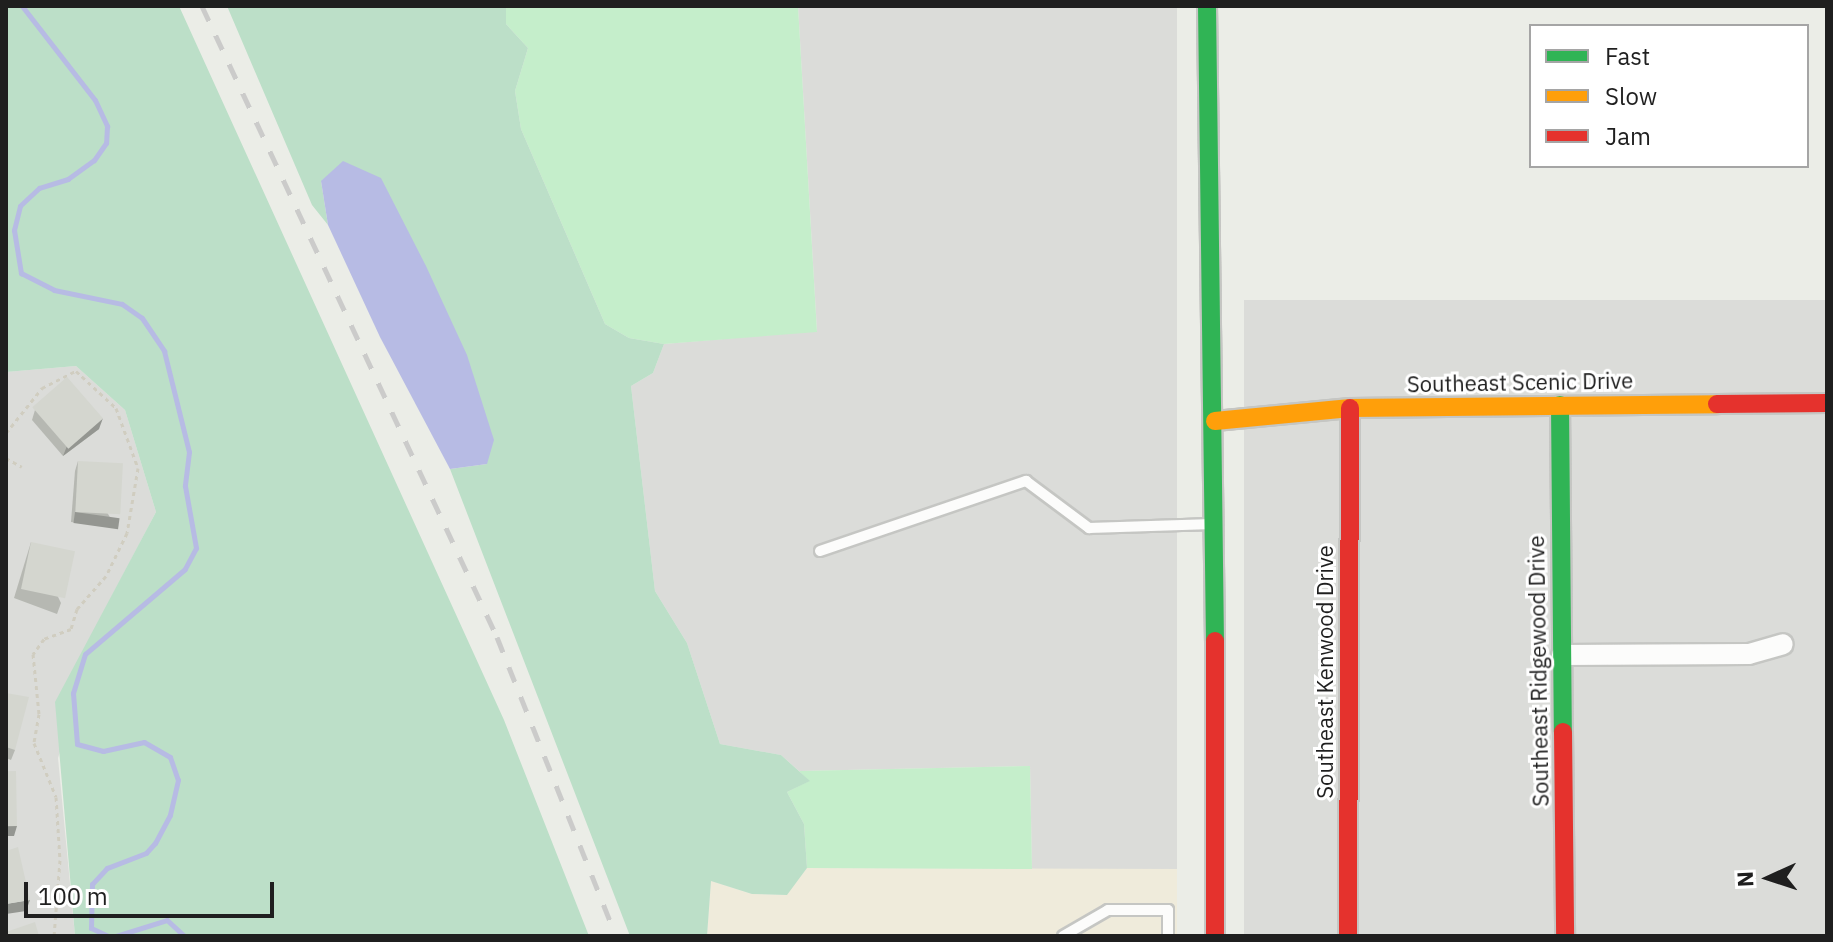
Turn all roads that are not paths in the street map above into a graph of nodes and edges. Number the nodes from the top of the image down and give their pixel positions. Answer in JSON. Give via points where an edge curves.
{"nodes":[{"id":1,"x":1207,"y":6,"type":"edge"},
{"id":2,"x":1827,"y":403,"type":"edge"},
{"id":3,"x":1560,"y":405,"type":"junction"},
{"id":4,"x":1350,"y":408,"type":"junction"},
{"id":5,"x":1215,"y":421,"type":"junction"},
{"id":6,"x":1215,"y":524,"type":"junction"},
{"id":7,"x":820,"y":551,"type":"dead end"},
{"id":8,"x":1783,"y":644,"type":"dead end"},
{"id":9,"x":1562,"y":655,"type":"junction"},
{"id":10,"x":1063,"y":936,"type":"edge"},
{"id":11,"x":1168,"y":936,"type":"edge"},
{"id":12,"x":1215,"y":936,"type":"edge"},
{"id":13,"x":1348,"y":936,"type":"edge"},
{"id":14,"x":1565,"y":936,"type":"edge"}],
"edges":[{"from":1,"to":5,"type":"street"},
{"from":2,"to":3,"type":"street","name":"Southeast Scenic Drive"},
{"from":3,"to":4,"type":"street","name":"Southeast Scenic Drive"},
{"from":3,"to":9,"type":"street","name":"Southeast Ridgewood Drive"},
{"from":4,"to":5,"type":"street","name":"Southeast Scenic Drive"},
{"from":4,"to":13,"type":"street","name":"Southeast Kenwood Drive"},
{"from":5,"to":6,"type":"street"},
{"from":6,"to":7,"type":"lane","via":[[1089,528],[1026,481]]},
{"from":6,"to":12,"type":"street"},
{"from":8,"to":9,"type":"street","via":[[1749,654]]},
{"from":9,"to":14,"type":"street","name":"Southeast Ridgewood Drive"},
{"from":10,"to":11,"type":"lane","via":[[1108,910],[1168,910]]}]}
